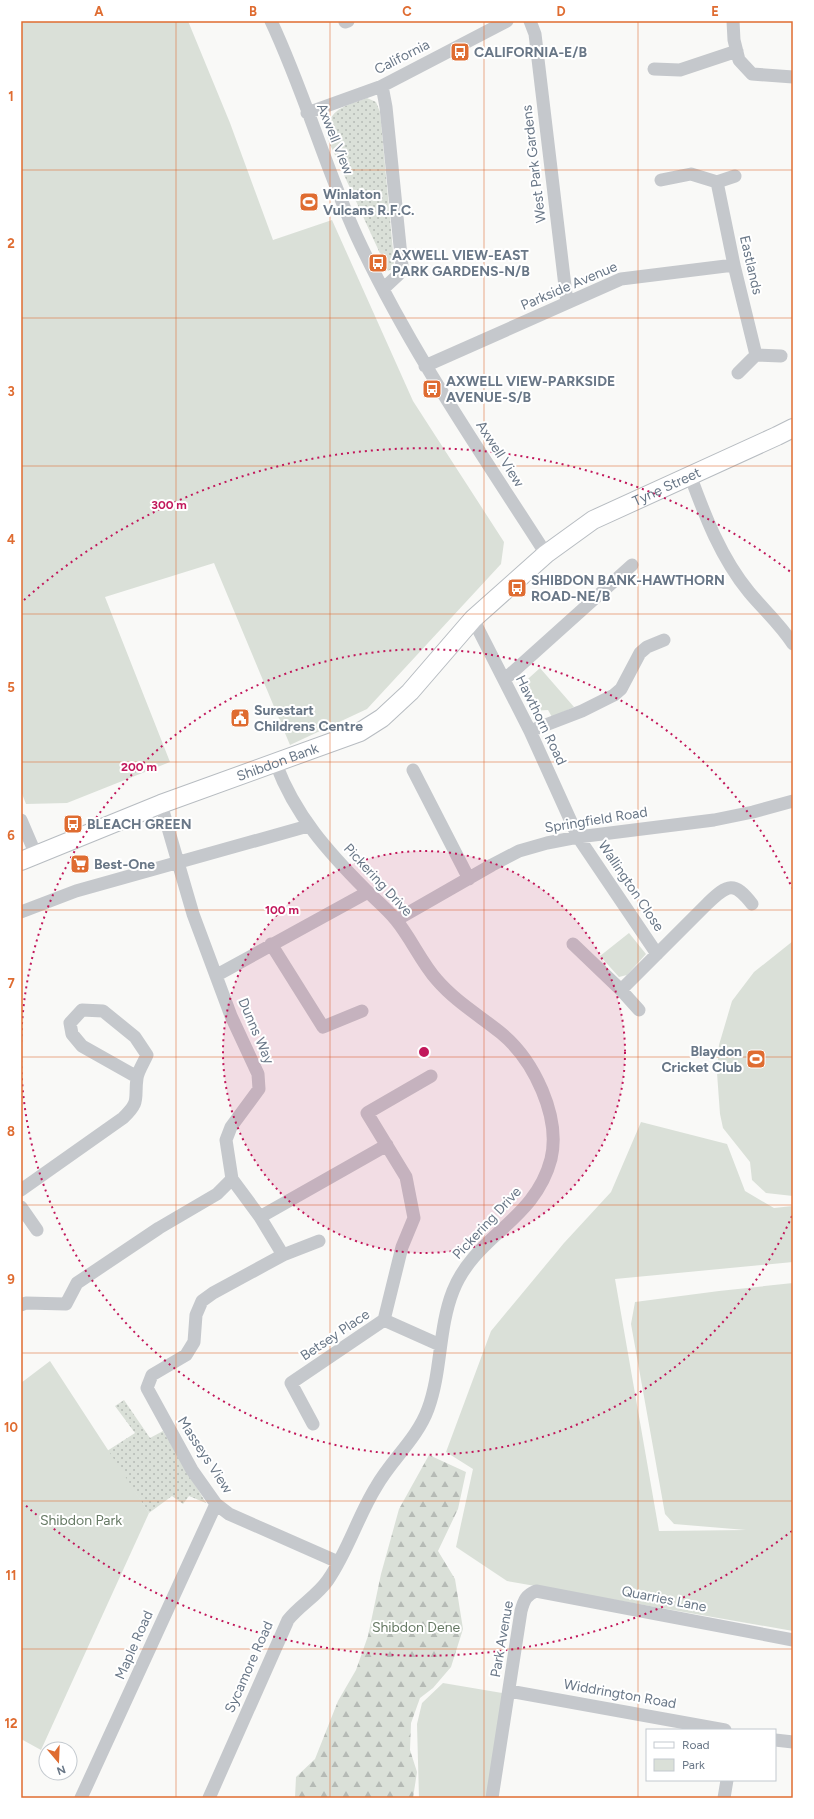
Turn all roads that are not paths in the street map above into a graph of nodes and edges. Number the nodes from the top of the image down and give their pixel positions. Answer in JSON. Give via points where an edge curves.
{"nodes":[{"id":1,"x":271,"y":21,"type":"edge"},
{"id":2,"x":508,"y":21,"type":"edge"},
{"id":3,"x":530,"y":21,"type":"edge"},
{"id":4,"x":733,"y":21,"type":"edge"},
{"id":5,"x":490,"y":25,"type":"edge"},
{"id":6,"x":737,"y":51,"type":"junction"},
{"id":7,"x":654,"y":69,"type":"dead end"},
{"id":8,"x":793,"y":77,"type":"edge"},
{"id":9,"x":382,"y":86,"type":"junction"},
{"id":10,"x":307,"y":113,"type":"junction"},
{"id":11,"x":735,"y":176,"type":"dead end"},
{"id":12,"x":661,"y":180,"type":"dead end"},
{"id":13,"x":717,"y":182,"type":"junction"},
{"id":14,"x":734,"y":265,"type":"junction"},
{"id":15,"x":382,"y":289,"type":"junction"},
{"id":16,"x":567,"y":303,"type":"junction"},
{"id":17,"x":756,"y":355,"type":"junction"},
{"id":18,"x":781,"y":356,"type":"dead end"},
{"id":19,"x":425,"y":366,"type":"junction"},
{"id":20,"x":738,"y":373,"type":"dead end"},
{"id":21,"x":793,"y":428,"type":"edge"},
{"id":22,"x":690,"y":475,"type":"junction"},
{"id":23,"x":546,"y":554,"type":"junction"},
{"id":24,"x":632,"y":565,"type":"dead end"},
{"id":25,"x":473,"y":619,"type":"junction"},
{"id":26,"x":664,"y":640,"type":"dead end"},
{"id":27,"x":793,"y":644,"type":"edge"},
{"id":28,"x":504,"y":680,"type":"junction"},
{"id":29,"x":530,"y":731,"type":"junction"},
{"id":30,"x":276,"y":764,"type":"junction"},
{"id":31,"x":413,"y":770,"type":"dead end"},
{"id":32,"x":793,"y":801,"type":"edge"},
{"id":33,"x":161,"y":804,"type":"junction"},
{"id":34,"x":21,"y":820,"type":"edge"},
{"id":35,"x":308,"y":826,"type":"junction"},
{"id":36,"x":578,"y":837,"type":"junction"},
{"id":37,"x":28,"y":858,"type":"edge"},
{"id":38,"x":179,"y":862,"type":"junction"},
{"id":39,"x":469,"y":879,"type":"junction"},
{"id":40,"x":368,"y":892,"type":"junction"},
{"id":41,"x":752,"y":904,"type":"dead end"},
{"id":42,"x":21,"y":912,"type":"edge"},
{"id":43,"x":396,"y":920,"type":"junction"},
{"id":44,"x":272,"y":944,"type":"junction"},
{"id":45,"x":573,"y":944,"type":"dead end"},
{"id":46,"x":657,"y":954,"type":"junction"},
{"id":47,"x":217,"y":975,"type":"junction"},
{"id":48,"x":621,"y":990,"type":"junction"},
{"id":49,"x":640,"y":1010,"type":"dead end"},
{"id":50,"x":362,"y":1011,"type":"dead end"},
{"id":51,"x":431,"y":1076,"type":"dead end"},
{"id":52,"x":136,"y":1077,"type":"junction"},
{"id":53,"x":387,"y":1144,"type":"junction"},
{"id":54,"x":232,"y":1179,"type":"junction"},
{"id":55,"x":21,"y":1190,"type":"edge"},
{"id":56,"x":21,"y":1207,"type":"edge"},
{"id":57,"x":260,"y":1217,"type":"junction"},
{"id":58,"x":37,"y":1230,"type":"dead end"},
{"id":59,"x":319,"y":1241,"type":"dead end"},
{"id":60,"x":283,"y":1255,"type":"junction"},
{"id":61,"x":21,"y":1304,"type":"edge"},
{"id":62,"x":384,"y":1320,"type":"junction"},
{"id":63,"x":440,"y":1345,"type":"junction"},
{"id":64,"x":313,"y":1424,"type":"dead end"},
{"id":65,"x":216,"y":1504,"type":"junction"},
{"id":66,"x":338,"y":1562,"type":"junction"},
{"id":67,"x":529,"y":1594,"type":"joint"},
{"id":68,"x":793,"y":1640,"type":"edge"},
{"id":69,"x":509,"y":1691,"type":"junction"},
{"id":70,"x":719,"y":1729,"type":"edge"},
{"id":71,"x":776,"y":1740,"type":"edge"},
{"id":72,"x":793,"y":1742,"type":"edge"},
{"id":73,"x":727,"y":1781,"type":"edge"},
{"id":74,"x":81,"y":1798,"type":"edge"},
{"id":75,"x":209,"y":1798,"type":"edge"},
{"id":76,"x":492,"y":1798,"type":"edge"},
{"id":77,"x":724,"y":1798,"type":"edge"}],
"edges":[{"from":1,"to":10,"type":"street","name":"Axwell View"},
{"from":2,"to":5,"type":"street","name":"California"},
{"from":3,"to":16,"type":"street","name":"West Park Gardens","via":[[535,34]]},
{"from":4,"to":6,"type":"street"},
{"from":5,"to":9,"type":"street","name":"California"},
{"from":6,"to":7,"type":"street","via":[[680,70]]},
{"from":6,"to":8,"type":"street","via":[[738,60],[752,74]]},
{"from":9,"to":10,"type":"street","name":"California"},
{"from":9,"to":15,"type":"street","via":[[402,266],[398,275]]},
{"from":10,"to":15,"type":"street","name":"Axwell View","via":[[357,236]]},
{"from":11,"to":13,"type":"street"},
{"from":12,"to":13,"type":"street","via":[[691,174]]},
{"from":13,"to":14,"type":"street","name":"Eastlands"},
{"from":14,"to":16,"type":"street","name":"Parkside Avenue","via":[[620,279]]},
{"from":14,"to":17,"type":"street","name":"Eastlands"},
{"from":15,"to":19,"type":"street","name":"Axwell View"},
{"from":16,"to":19,"type":"street","name":"Parkside Avenue"},
{"from":17,"to":18,"type":"street"},
{"from":17,"to":20,"type":"street"},
{"from":19,"to":23,"type":"street","name":"Axwell View"},
{"from":21,"to":22,"type":"street","name":"Tyne Street"},
{"from":22,"to":23,"type":"street","name":"Tyne Street","via":[[593,520]]},
{"from":22,"to":27,"type":"street","via":[[706,517],[729,563],[749,592]]},
{"from":23,"to":25,"type":"street","name":"Shibdon Bank"},
{"from":24,"to":28,"type":"street"},
{"from":25,"to":28,"type":"street","name":"Hawthorn Road"},
{"from":25,"to":30,"type":"street","name":"Shibdon Bank","via":[[410,692],[382,718],[360,732]]},
{"from":26,"to":29,"type":"street","via":[[643,650],[621,689],[614,695],[582,711]]},
{"from":28,"to":29,"type":"street","name":"Hawthorn Road"},
{"from":29,"to":36,"type":"street","name":"Hawthorn Road"},
{"from":30,"to":33,"type":"street","name":"Shibdon Bank"},
{"from":30,"to":35,"type":"street","name":"Pickering Drive","via":[[283,782]]},
{"from":31,"to":39,"type":"street"},
{"from":32,"to":36,"type":"street","name":"Springfield Road","via":[[714,820]]},
{"from":33,"to":37,"type":"street","name":"Shibdon Bank"},
{"from":33,"to":38,"type":"street","name":"Dunns Way"},
{"from":34,"to":37,"type":"street"},
{"from":35,"to":38,"type":"street"},
{"from":35,"to":40,"type":"street","name":"Pickering Drive"},
{"from":36,"to":39,"type":"street","name":"Springfield Road","via":[[519,852]]},
{"from":36,"to":46,"type":"street","name":"Wallington Close"},
{"from":38,"to":42,"type":"street","via":[[76,891]]},
{"from":38,"to":47,"type":"street","name":"Dunns Way","via":[[193,914]]},
{"from":39,"to":43,"type":"street","name":"Springfield Road"},
{"from":40,"to":43,"type":"street","name":"Pickering Drive"},
{"from":40,"to":44,"type":"street"},
{"from":41,"to":46,"type":"street","name":"Wallington Close","via":[[738,889],[729,888],[722,891]]},
{"from":43,"to":63,"type":"street","name":"Pickering Drive","via":[[438,982],[503,1035],[520,1053],[547,1102],[554,1136],[551,1158],[533,1198],[518,1216],[497,1233],[466,1265],[453,1291]]},
{"from":44,"to":47,"type":"street"},
{"from":44,"to":50,"type":"street","via":[[323,1027]]},
{"from":45,"to":48,"type":"street"},
{"from":46,"to":48,"type":"street","name":"Wallington Close"},
{"from":47,"to":54,"type":"street","name":"Dunns Way","via":[[231,1016],[258,1074],[259,1089],[231,1127],[226,1140]]},
{"from":48,"to":49,"type":"street"},
{"from":51,"to":53,"type":"street","via":[[367,1113]]},
{"from":52,"to":52,"type":"street","via":[[82,1046],[72,1034],[70,1023],[82,1010],[103,1012],[135,1037],[147,1055]]},
{"from":52,"to":55,"type":"street","via":[[137,1098],[133,1109]]},
{"from":53,"to":57,"type":"street"},
{"from":53,"to":62,"type":"street","via":[[406,1177],[414,1218],[402,1247]]},
{"from":54,"to":57,"type":"street"},
{"from":54,"to":61,"type":"street","via":[[217,1194],[159,1228],[77,1283],[66,1304]]},
{"from":56,"to":58,"type":"street"},
{"from":57,"to":60,"type":"street"},
{"from":59,"to":60,"type":"street"},
{"from":60,"to":65,"type":"street","name":"Masseys View","via":[[202,1301],[196,1315],[194,1342],[186,1355],[152,1375],[147,1388],[192,1470]]},
{"from":62,"to":63,"type":"street","name":"Betsey Place"},
{"from":62,"to":64,"type":"street","name":"Betsey Place","via":[[291,1383]]},
{"from":63,"to":66,"type":"street","name":"Pickering Drive","via":[[435,1387],[428,1411],[415,1435],[376,1486]]},
{"from":65,"to":66,"type":"street","name":"Masseys View","via":[[229,1514]]},
{"from":65,"to":74,"type":"street","name":"Maple Road"},
{"from":66,"to":75,"type":"street","name":"Sycamore Road","via":[[316,1594],[298,1607],[288,1620]]},
{"from":67,"to":68,"type":"street","name":"Quarries Lane","via":[[536,1591]]},
{"from":67,"to":69,"type":"street","name":"Park Avenue","via":[[521,1610]]},
{"from":69,"to":70,"type":"street","name":"Widdrington Road"},
{"from":69,"to":76,"type":"street","name":"Park Avenue"},
{"from":71,"to":72,"type":"street"},
{"from":73,"to":77,"type":"street"}]}
